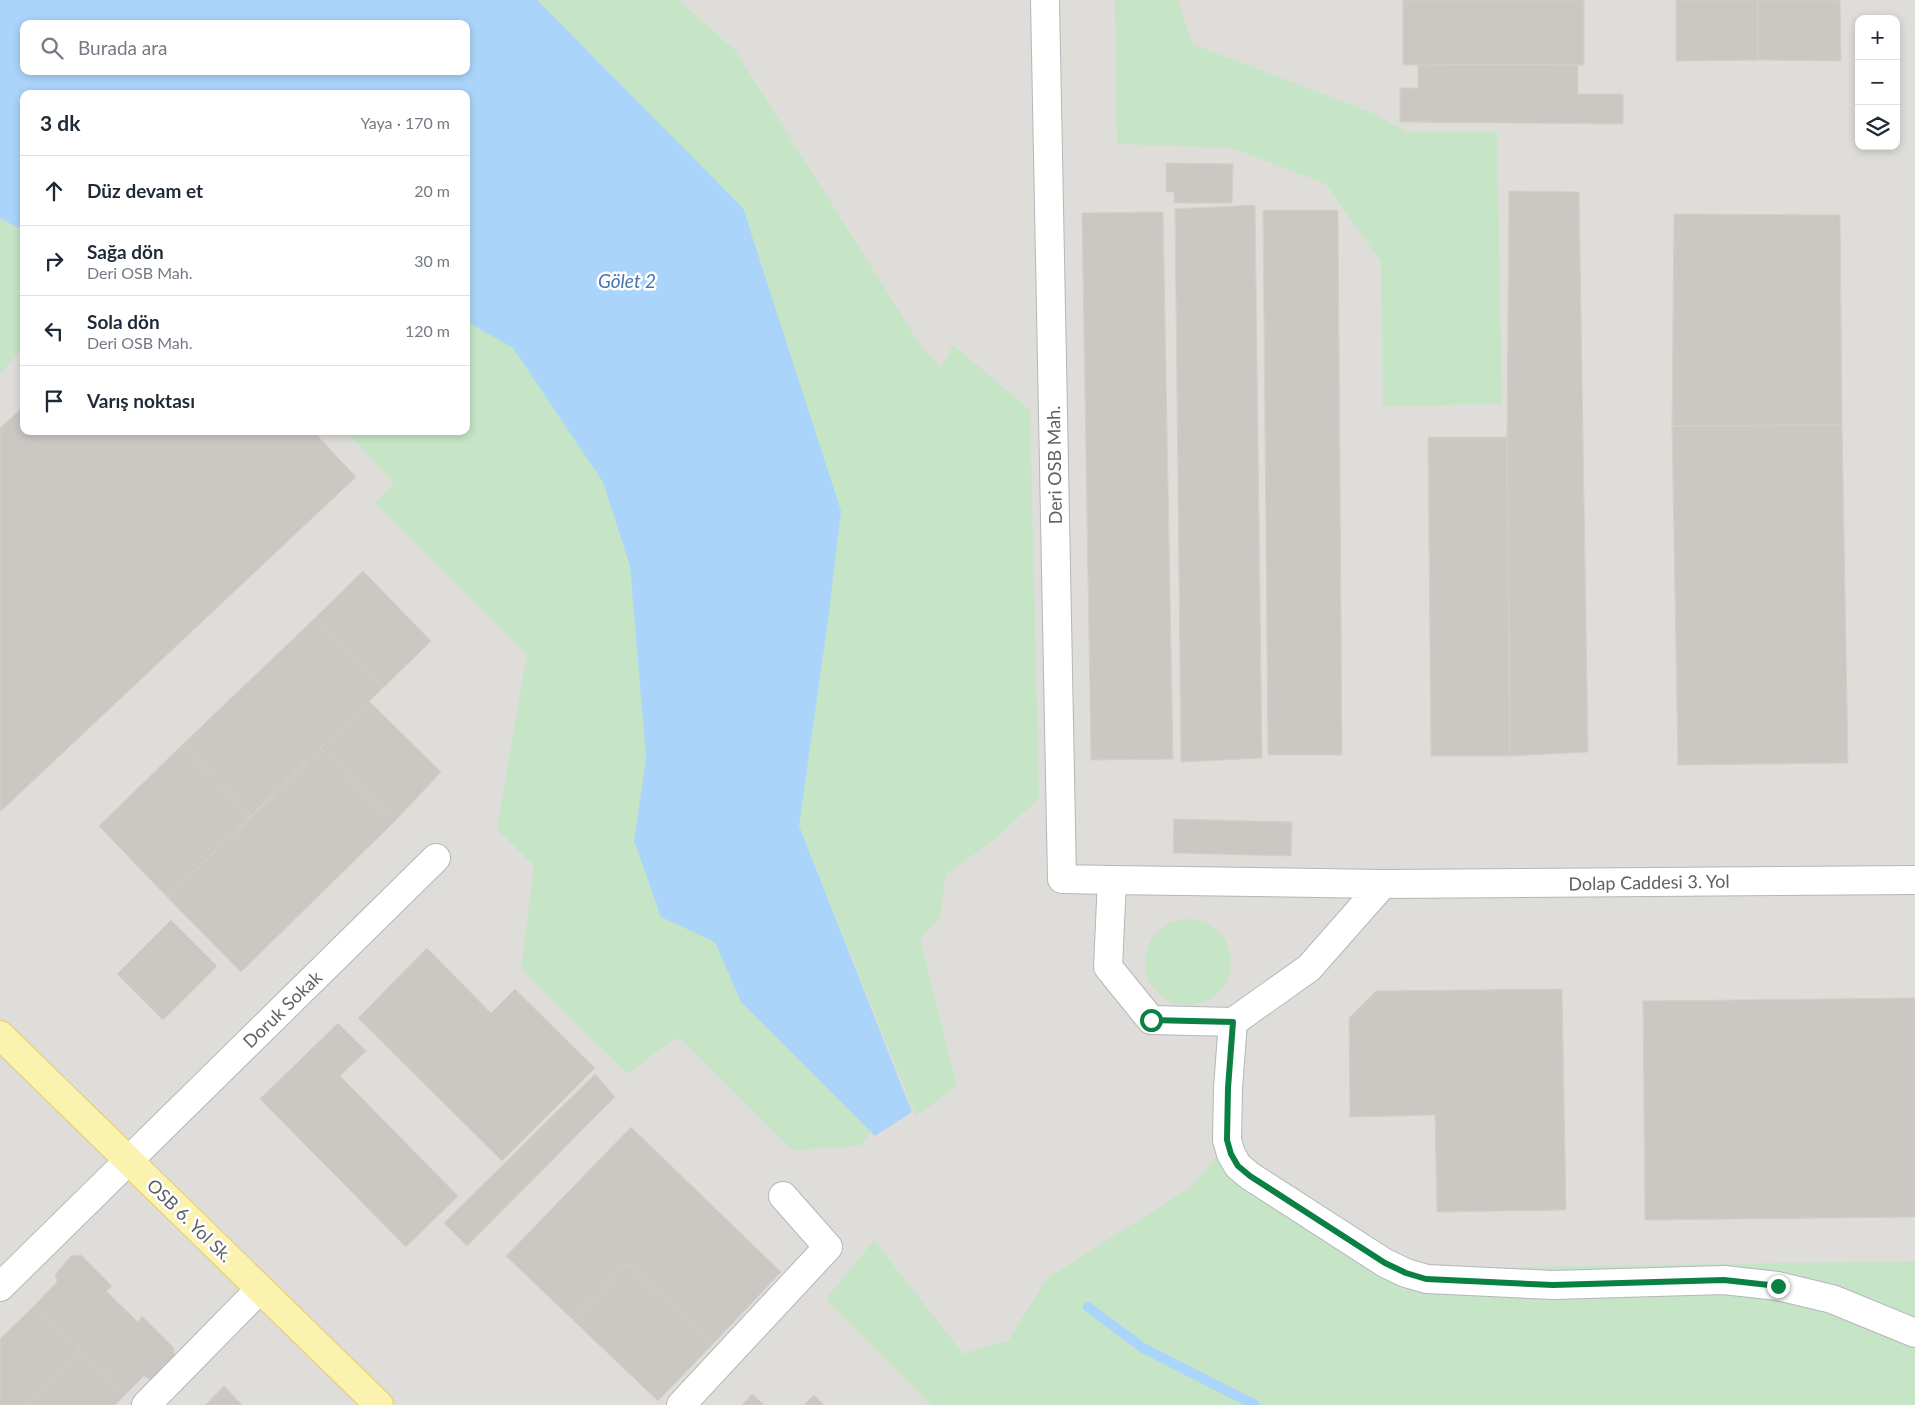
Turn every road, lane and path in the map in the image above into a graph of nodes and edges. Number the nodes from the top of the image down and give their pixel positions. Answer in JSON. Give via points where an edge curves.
{"nodes":[{"id":1,"x":1045,"y":0,"type":"edge"},
{"id":2,"x":436,"y":858,"type":"dead end"},
{"id":3,"x":1112,"y":880,"type":"junction"},
{"id":4,"x":1915,"y":880,"type":"edge"},
{"id":5,"x":1383,"y":884,"type":"junction"},
{"id":6,"x":1233,"y":1022,"type":"junction"},
{"id":7,"x":0,"y":1035,"type":"edge"},
{"id":8,"x":128,"y":1160,"type":"junction"},
{"id":9,"x":783,"y":1196,"type":"dead end"},
{"id":10,"x":0,"y":1287,"type":"edge"},
{"id":11,"x":260,"y":1288,"type":"junction"},
{"id":12,"x":1915,"y":1333,"type":"edge"},
{"id":13,"x":146,"y":1405,"type":"edge"},
{"id":14,"x":379,"y":1405,"type":"edge"},
{"id":15,"x":681,"y":1405,"type":"edge"}],
"edges":[{"from":1,"to":3,"type":"street","name":"Deri OSB Mah.","via":[[1062,880]]},
{"from":2,"to":8,"type":"street","name":"Doruk Sokak"},
{"from":3,"to":5,"type":"street","name":"Dolap Caddesi 3. Yol"},
{"from":3,"to":6,"type":"street","via":[[1108,967],[1151,1020]]},
{"from":4,"to":5,"type":"street","name":"Dolap Caddesi 3. Yol"},
{"from":5,"to":6,"type":"street","via":[[1309,968]]},
{"from":6,"to":12,"type":"street","via":[[1227,1140],[1238,1166],[1385,1263],[1406,1273],[1426,1279],[1553,1285],[1724,1280],[1778,1286],[1832,1299]]},
{"from":7,"to":8,"type":"main road","name":"OSB 6. Yol Sk."},
{"from":8,"to":10,"type":"street","name":"Doruk Sokak"},
{"from":8,"to":11,"type":"main road","name":"OSB 6. Yol Sk."},
{"from":9,"to":15,"type":"street","via":[[828,1247]]},
{"from":11,"to":13,"type":"street"},
{"from":11,"to":14,"type":"main road","name":"OSB 6. Yol Sk."}]}
